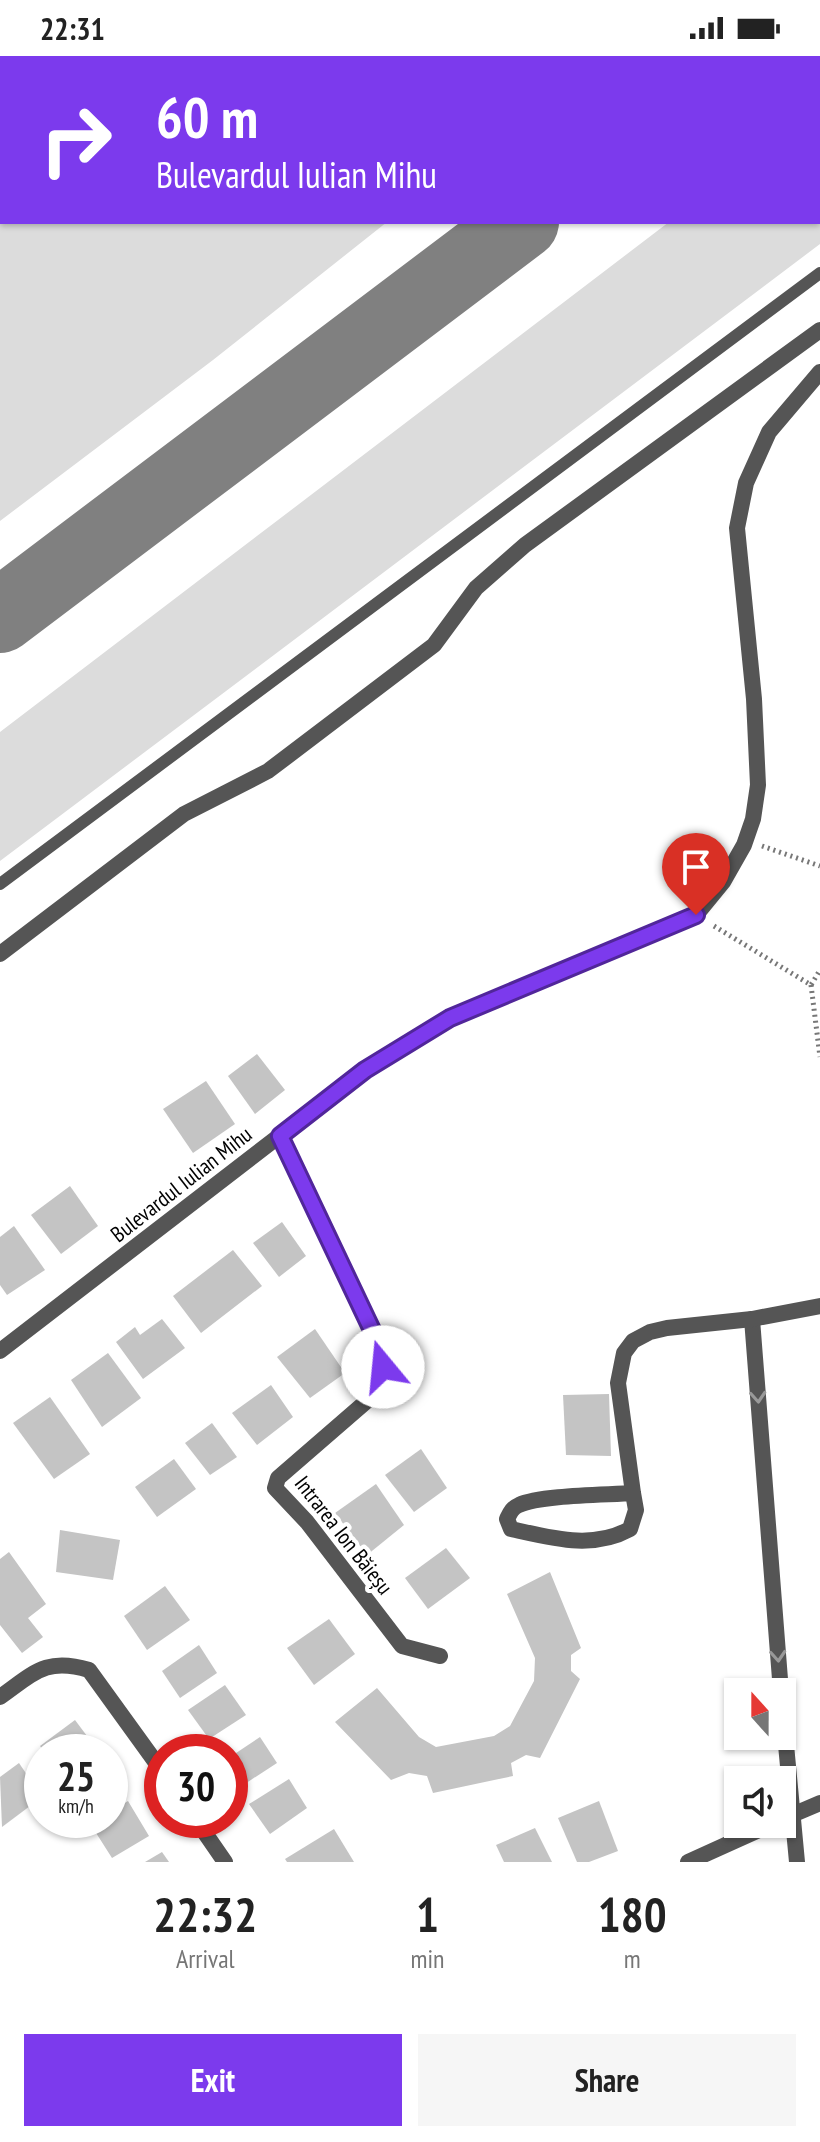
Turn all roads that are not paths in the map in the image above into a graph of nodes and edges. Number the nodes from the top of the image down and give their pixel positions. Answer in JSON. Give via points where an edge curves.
{"nodes":[{"id":1,"x":820,"y":273,"type":"edge"},
{"id":2,"x":820,"y":330,"type":"edge"},
{"id":3,"x":820,"y":372,"type":"edge"},
{"id":4,"x":0,"y":884,"type":"edge"},
{"id":5,"x":0,"y":954,"type":"edge"},
{"id":6,"x":280,"y":1136,"type":"junction"},
{"id":7,"x":820,"y":1306,"type":"edge"},
{"id":8,"x":752,"y":1319,"type":"junction"},
{"id":9,"x":0,"y":1351,"type":"edge"},
{"id":10,"x":633,"y":1493,"type":"junction"},
{"id":11,"x":440,"y":1656,"type":"dead end"},
{"id":12,"x":780,"y":1678,"type":"edge"},
{"id":13,"x":0,"y":1697,"type":"edge"},
{"id":14,"x":144,"y":1746,"type":"edge"},
{"id":15,"x":820,"y":1803,"type":"edge"},
{"id":16,"x":796,"y":1813,"type":"edge"},
{"id":17,"x":208,"y":1838,"type":"edge"},
{"id":18,"x":741,"y":1838,"type":"edge"},
{"id":19,"x":791,"y":1838,"type":"edge"},
{"id":20,"x":225,"y":1862,"type":"edge"},
{"id":21,"x":688,"y":1862,"type":"edge"},
{"id":22,"x":797,"y":1862,"type":"edge"}],
"edges":[{"from":1,"to":4,"type":"lane"},
{"from":2,"to":5,"type":"street","via":[[525,545],[476,588],[434,645],[268,771],[157,833]]},
{"from":3,"to":6,"type":"street","name":"Bulevardul Iulian Mihu","via":[[769,432],[746,483],[737,528],[758,785],[746,840],[723,882],[696,915],[450,1018],[365,1070]]},
{"from":6,"to":9,"type":"street","name":"Bulevardul Iulian Mihu"},
{"from":6,"to":11,"type":"street","name":"Intrarea Ion Băieșu","via":[[381,1349],[383,1367],[368,1400],[278,1478],[275,1488],[402,1646]]},
{"from":7,"to":8,"type":"street"},
{"from":8,"to":10,"type":"street","via":[[650,1332],[624,1353],[618,1383]]},
{"from":8,"to":12,"type":"street","one_way":true},
{"from":10,"to":10,"type":"street","via":[[636,1510],[630,1529],[595,1542],[511,1529],[507,1519],[510,1511],[538,1500]]},
{"from":13,"to":14,"type":"street","via":[[53,1664],[89,1670]]},
{"from":15,"to":16,"type":"street"},
{"from":17,"to":20,"type":"street"},
{"from":18,"to":21,"type":"street"},
{"from":19,"to":22,"type":"street"}]}
